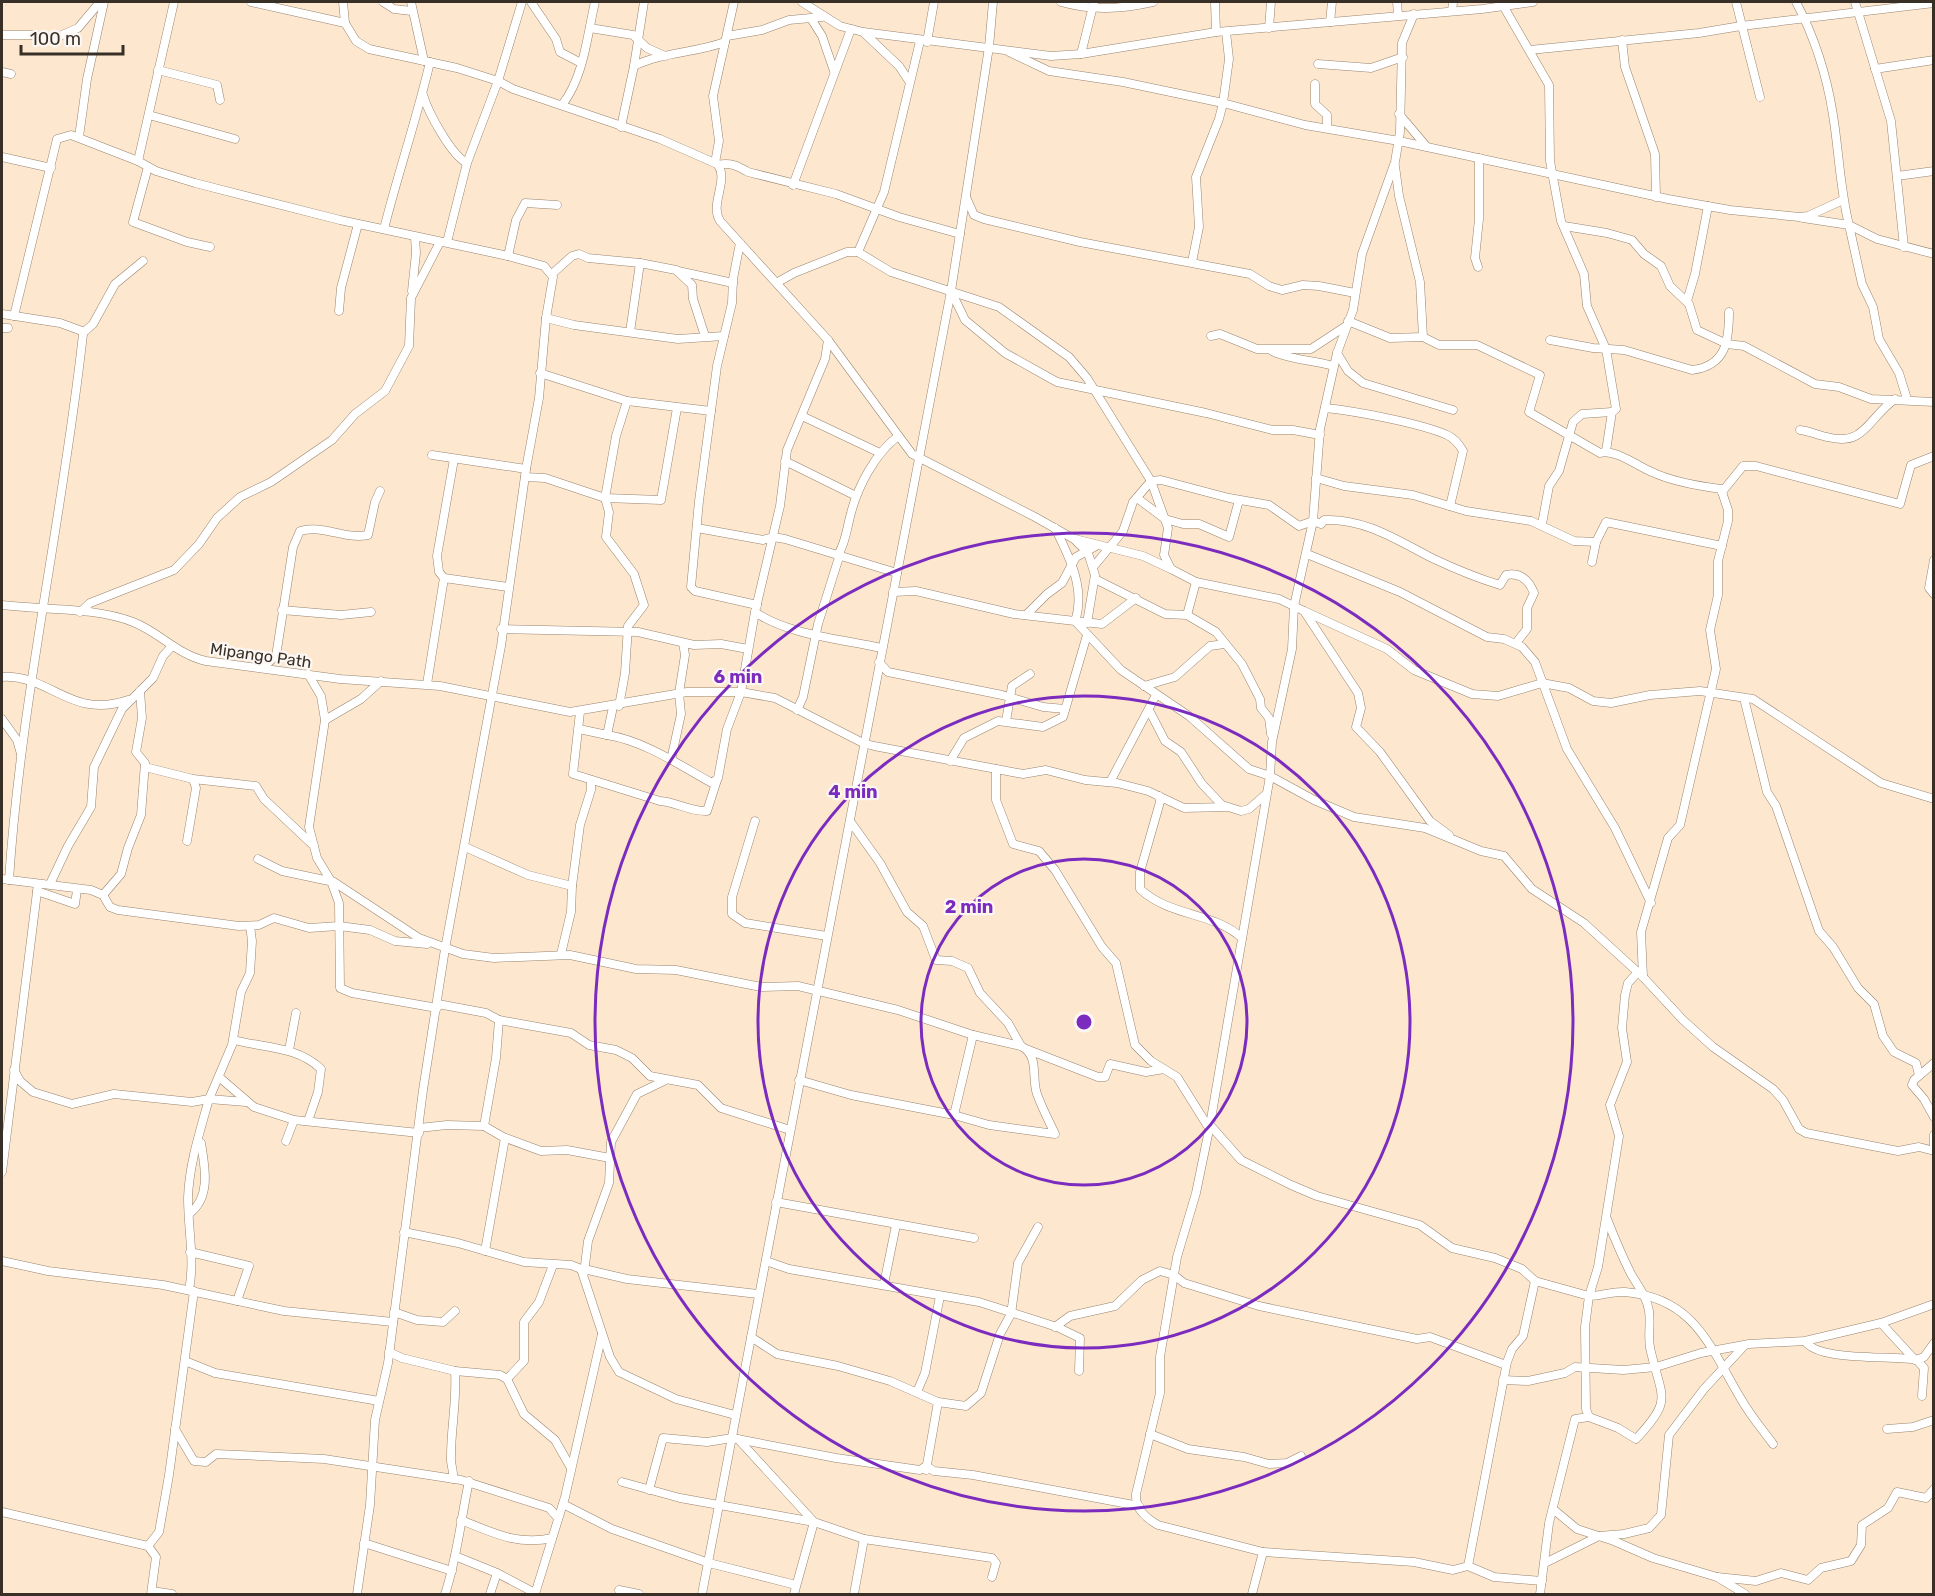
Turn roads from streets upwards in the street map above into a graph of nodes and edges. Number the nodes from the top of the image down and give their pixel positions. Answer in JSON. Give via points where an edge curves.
{"nodes":[{"id":1,"x":100,"y":2,"type":"edge"},
{"id":2,"x":104,"y":2,"type":"edge"},
{"id":3,"x":174,"y":2,"type":"edge"},
{"id":4,"x":251,"y":2,"type":"edge"},
{"id":5,"x":343,"y":2,"type":"edge"},
{"id":6,"x":383,"y":2,"type":"edge"},
{"id":7,"x":411,"y":2,"type":"edge"},
{"id":8,"x":522,"y":2,"type":"edge"},
{"id":9,"x":531,"y":2,"type":"edge"},
{"id":10,"x":595,"y":2,"type":"edge"},
{"id":11,"x":644,"y":2,"type":"edge"},
{"id":12,"x":734,"y":2,"type":"edge"},
{"id":13,"x":802,"y":2,"type":"edge"},
{"id":14,"x":934,"y":2,"type":"edge"},
{"id":15,"x":993,"y":2,"type":"edge"},
{"id":16,"x":1061,"y":2,"type":"edge"},
{"id":17,"x":1153,"y":2,"type":"edge"},
{"id":18,"x":1215,"y":2,"type":"edge"},
{"id":19,"x":1271,"y":2,"type":"edge"},
{"id":20,"x":1332,"y":2,"type":"edge"},
{"id":21,"x":1396,"y":2,"type":"edge"},
{"id":22,"x":1452,"y":2,"type":"edge"},
{"id":23,"x":1533,"y":2,"type":"edge"},
{"id":24,"x":1736,"y":2,"type":"edge"},
{"id":25,"x":1796,"y":2,"type":"edge"},
{"id":26,"x":1855,"y":2,"type":"edge"},
{"id":27,"x":1504,"y":3,"type":"edge"},
{"id":28,"x":1934,"y":3,"type":"edge"},
{"id":29,"x":1093,"y":5,"type":"edge"},
{"id":30,"x":412,"y":11,"type":"junction"},
{"id":31,"x":1452,"y":11,"type":"junction"},
{"id":32,"x":1859,"y":11,"type":"junction"},
{"id":33,"x":1414,"y":14,"type":"junction"},
{"id":34,"x":1398,"y":15,"type":"junction"},
{"id":35,"x":822,"y":17,"type":"junction"},
{"id":36,"x":1804,"y":17,"type":"junction"},
{"id":37,"x":812,"y":20,"type":"junction"},
{"id":38,"x":1330,"y":22,"type":"junction"},
{"id":39,"x":345,"y":23,"type":"junction"},
{"id":40,"x":1741,"y":26,"type":"junction"},
{"id":41,"x":590,"y":28,"type":"junction"},
{"id":42,"x":1269,"y":28,"type":"junction"},
{"id":43,"x":851,"y":29,"type":"junction"},
{"id":44,"x":863,"y":32,"type":"junction"},
{"id":45,"x":1216,"y":32,"type":"junction"},
{"id":46,"x":1226,"y":32,"type":"junction"},
{"id":47,"x":2,"y":35,"type":"edge"},
{"id":48,"x":639,"y":39,"type":"junction"},
{"id":49,"x":726,"y":39,"type":"junction"},
{"id":50,"x":1622,"y":40,"type":"junction"},
{"id":51,"x":923,"y":42,"type":"junction"},
{"id":52,"x":989,"y":47,"type":"junction"},
{"id":53,"x":1530,"y":50,"type":"junction"},
{"id":54,"x":1009,"y":52,"type":"junction"},
{"id":55,"x":1082,"y":54,"type":"junction"},
{"id":56,"x":665,"y":56,"type":"junction"},
{"id":57,"x":1402,"y":57,"type":"junction"},
{"id":58,"x":1934,"y":60,"type":"edge"},
{"id":59,"x":427,"y":61,"type":"junction"},
{"id":60,"x":581,"y":63,"type":"junction"},
{"id":61,"x":1318,"y":64,"type":"dead end"},
{"id":62,"x":634,"y":66,"type":"junction"},
{"id":63,"x":1875,"y":69,"type":"junction"},
{"id":64,"x":158,"y":70,"type":"junction"},
{"id":65,"x":834,"y":71,"type":"junction"},
{"id":66,"x":2,"y":72,"type":"edge"},
{"id":67,"x":11,"y":74,"type":"dead end"},
{"id":68,"x":498,"y":81,"type":"junction"},
{"id":69,"x":909,"y":81,"type":"junction"},
{"id":70,"x":1315,"y":84,"type":"dead end"},
{"id":71,"x":423,"y":94,"type":"junction"},
{"id":72,"x":1760,"y":97,"type":"dead end"},
{"id":73,"x":220,"y":100,"type":"dead end"},
{"id":74,"x":1223,"y":103,"type":"junction"},
{"id":75,"x":562,"y":105,"type":"junction"},
{"id":76,"x":1399,"y":114,"type":"junction"},
{"id":77,"x":148,"y":115,"type":"junction"},
{"id":78,"x":621,"y":127,"type":"junction"},
{"id":79,"x":1327,"y":129,"type":"junction"},
{"id":80,"x":78,"y":137,"type":"junction"},
{"id":81,"x":235,"y":140,"type":"dead end"},
{"id":82,"x":1399,"y":141,"type":"junction"},
{"id":83,"x":1427,"y":147,"type":"junction"},
{"id":84,"x":2,"y":157,"type":"edge"},
{"id":85,"x":1479,"y":158,"type":"junction"},
{"id":86,"x":138,"y":161,"type":"junction"},
{"id":87,"x":1395,"y":162,"type":"junction"},
{"id":88,"x":467,"y":164,"type":"junction"},
{"id":89,"x":716,"y":164,"type":"junction"},
{"id":90,"x":148,"y":167,"type":"junction"},
{"id":91,"x":51,"y":168,"type":"junction"},
{"id":92,"x":1934,"y":171,"type":"edge"},
{"id":93,"x":1555,"y":176,"type":"junction"},
{"id":94,"x":1897,"y":176,"type":"junction"},
{"id":95,"x":793,"y":185,"type":"junction"},
{"id":96,"x":966,"y":195,"type":"junction"},
{"id":97,"x":1656,"y":197,"type":"junction"},
{"id":98,"x":1843,"y":200,"type":"junction"},
{"id":99,"x":557,"y":205,"type":"dead end"},
{"id":100,"x":1707,"y":206,"type":"junction"},
{"id":101,"x":877,"y":208,"type":"junction"},
{"id":102,"x":1799,"y":216,"type":"junction"},
{"id":103,"x":358,"y":224,"type":"junction"},
{"id":104,"x":1849,"y":225,"type":"junction"},
{"id":105,"x":1564,"y":226,"type":"junction"},
{"id":106,"x":384,"y":229,"type":"junction"},
{"id":107,"x":960,"y":234,"type":"junction"},
{"id":108,"x":415,"y":237,"type":"junction"},
{"id":109,"x":443,"y":242,"type":"junction"},
{"id":110,"x":740,"y":243,"type":"junction"},
{"id":111,"x":210,"y":247,"type":"dead end"},
{"id":112,"x":1904,"y":247,"type":"junction"},
{"id":113,"x":858,"y":252,"type":"junction"},
{"id":114,"x":1934,"y":254,"type":"edge"},
{"id":115,"x":508,"y":256,"type":"junction"},
{"id":116,"x":143,"y":261,"type":"dead end"},
{"id":117,"x":1192,"y":262,"type":"junction"},
{"id":118,"x":640,"y":263,"type":"junction"},
{"id":119,"x":1478,"y":267,"type":"dead end"},
{"id":120,"x":678,"y":271,"type":"junction"},
{"id":121,"x":552,"y":274,"type":"junction"},
{"id":122,"x":778,"y":282,"type":"junction"},
{"id":123,"x":733,"y":283,"type":"junction"},
{"id":124,"x":951,"y":291,"type":"junction"},
{"id":125,"x":1355,"y":293,"type":"junction"},
{"id":126,"x":411,"y":298,"type":"junction"},
{"id":127,"x":1687,"y":301,"type":"junction"},
{"id":128,"x":339,"y":311,"type":"dead end"},
{"id":129,"x":1729,"y":312,"type":"dead end"},
{"id":130,"x":2,"y":314,"type":"edge"},
{"id":131,"x":14,"y":316,"type":"junction"},
{"id":132,"x":546,"y":318,"type":"junction"},
{"id":133,"x":1347,"y":323,"type":"junction"},
{"id":134,"x":630,"y":332,"type":"junction"},
{"id":135,"x":83,"y":333,"type":"junction"},
{"id":136,"x":705,"y":336,"type":"junction"},
{"id":137,"x":724,"y":336,"type":"junction"},
{"id":138,"x":1211,"y":336,"type":"dead end"},
{"id":139,"x":1423,"y":337,"type":"junction"},
{"id":140,"x":828,"y":340,"type":"junction"},
{"id":141,"x":1550,"y":340,"type":"dead end"},
{"id":142,"x":1727,"y":344,"type":"junction"},
{"id":143,"x":1606,"y":349,"type":"junction"},
{"id":144,"x":1272,"y":351,"type":"junction"},
{"id":145,"x":1337,"y":353,"type":"junction"},
{"id":146,"x":1333,"y":366,"type":"junction"},
{"id":147,"x":540,"y":373,"type":"junction"},
{"id":148,"x":1095,"y":390,"type":"junction"},
{"id":149,"x":1896,"y":399,"type":"junction"},
{"id":150,"x":1907,"y":399,"type":"junction"},
{"id":151,"x":627,"y":401,"type":"junction"},
{"id":152,"x":1934,"y":402,"type":"edge"},
{"id":153,"x":678,"y":408,"type":"junction"},
{"id":154,"x":1324,"y":408,"type":"junction"},
{"id":155,"x":1453,"y":410,"type":"dead end"},
{"id":156,"x":711,"y":411,"type":"junction"},
{"id":157,"x":1612,"y":412,"type":"junction"},
{"id":158,"x":802,"y":416,"type":"junction"},
{"id":159,"x":1800,"y":430,"type":"dead end"},
{"id":160,"x":1320,"y":435,"type":"junction"},
{"id":161,"x":1571,"y":435,"type":"junction"},
{"id":162,"x":897,"y":437,"type":"junction"},
{"id":163,"x":1606,"y":451,"type":"junction"},
{"id":164,"x":880,"y":453,"type":"junction"},
{"id":165,"x":432,"y":455,"type":"dead end"},
{"id":166,"x":1934,"y":456,"type":"edge"},
{"id":167,"x":919,"y":458,"type":"junction"},
{"id":168,"x":454,"y":459,"type":"junction"},
{"id":169,"x":785,"y":461,"type":"junction"},
{"id":170,"x":525,"y":473,"type":"junction"},
{"id":171,"x":1316,"y":478,"type":"junction"},
{"id":172,"x":1151,"y":481,"type":"junction"},
{"id":173,"x":380,"y":491,"type":"dead end"},
{"id":174,"x":1722,"y":492,"type":"junction"},
{"id":175,"x":856,"y":496,"type":"junction"},
{"id":176,"x":605,"y":498,"type":"junction"},
{"id":177,"x":1137,"y":498,"type":"junction"},
{"id":178,"x":1239,"y":500,"type":"junction"},
{"id":179,"x":1450,"y":506,"type":"junction"},
{"id":180,"x":1165,"y":519,"type":"junction"},
{"id":181,"x":1313,"y":521,"type":"junction"},
{"id":182,"x":1542,"y":524,"type":"junction"},
{"id":183,"x":698,"y":528,"type":"junction"},
{"id":184,"x":1055,"y":528,"type":"junction"},
{"id":185,"x":773,"y":537,"type":"junction"},
{"id":186,"x":1074,"y":539,"type":"junction"},
{"id":187,"x":1596,"y":542,"type":"junction"},
{"id":188,"x":1096,"y":546,"type":"junction"},
{"id":189,"x":1722,"y":546,"type":"junction"},
{"id":190,"x":1108,"y":549,"type":"junction"},
{"id":191,"x":1085,"y":550,"type":"junction"},
{"id":192,"x":840,"y":554,"type":"junction"},
{"id":193,"x":1306,"y":554,"type":"junction"},
{"id":194,"x":1934,"y":560,"type":"edge"},
{"id":195,"x":1071,"y":562,"type":"junction"},
{"id":196,"x":1592,"y":562,"type":"dead end"},
{"id":197,"x":1094,"y":566,"type":"junction"},
{"id":198,"x":1171,"y":569,"type":"junction"},
{"id":199,"x":897,"y":573,"type":"junction"},
{"id":200,"x":444,"y":578,"type":"junction"},
{"id":201,"x":1095,"y":579,"type":"junction"},
{"id":202,"x":1196,"y":582,"type":"junction"},
{"id":203,"x":508,"y":587,"type":"junction"},
{"id":204,"x":893,"y":592,"type":"junction"},
{"id":205,"x":1934,"y":594,"type":"edge"},
{"id":206,"x":1136,"y":598,"type":"junction"},
{"id":207,"x":2,"y":605,"type":"edge"},
{"id":208,"x":1294,"y":606,"type":"junction"},
{"id":209,"x":756,"y":608,"type":"junction"},
{"id":210,"x":44,"y":610,"type":"junction"},
{"id":211,"x":282,"y":610,"type":"junction"},
{"id":212,"x":1304,"y":611,"type":"junction"},
{"id":213,"x":80,"y":612,"type":"junction"},
{"id":214,"x":371,"y":612,"type":"dead end"},
{"id":215,"x":1026,"y":615,"type":"junction"},
{"id":216,"x":1187,"y":615,"type":"junction"},
{"id":217,"x":1075,"y":621,"type":"junction"},
{"id":218,"x":1087,"y":623,"type":"junction"},
{"id":219,"x":501,"y":630,"type":"junction"},
{"id":220,"x":626,"y":632,"type":"junction"},
{"id":221,"x":815,"y":633,"type":"junction"},
{"id":222,"x":1087,"y":635,"type":"junction"},
{"id":223,"x":683,"y":643,"type":"junction"},
{"id":224,"x":1515,"y":643,"type":"junction"},
{"id":225,"x":1224,"y":644,"type":"junction"},
{"id":226,"x":172,"y":646,"type":"junction"},
{"id":227,"x":881,"y":648,"type":"junction"},
{"id":228,"x":748,"y":649,"type":"junction"},
{"id":229,"x":879,"y":662,"type":"junction"},
{"id":230,"x":262,"y":668,"type":"junction"},
{"id":231,"x":308,"y":674,"type":"junction"},
{"id":232,"x":1030,"y":674,"type":"dead end"},
{"id":233,"x":2,"y":677,"type":"edge"},
{"id":234,"x":33,"y":681,"type":"junction"},
{"id":235,"x":381,"y":681,"type":"junction"},
{"id":236,"x":1542,"y":683,"type":"junction"},
{"id":237,"x":427,"y":684,"type":"junction"},
{"id":238,"x":1144,"y":686,"type":"junction"},
{"id":239,"x":140,"y":691,"type":"junction"},
{"id":240,"x":741,"y":692,"type":"junction"},
{"id":241,"x":679,"y":693,"type":"junction"},
{"id":242,"x":1712,"y":694,"type":"junction"},
{"id":243,"x":1156,"y":695,"type":"junction"},
{"id":244,"x":1011,"y":697,"type":"junction"},
{"id":245,"x":492,"y":698,"type":"junction"},
{"id":246,"x":1744,"y":698,"type":"junction"},
{"id":247,"x":130,"y":699,"type":"junction"},
{"id":248,"x":616,"y":706,"type":"junction"},
{"id":249,"x":1065,"y":709,"type":"junction"},
{"id":250,"x":797,"y":710,"type":"junction"},
{"id":251,"x":1149,"y":710,"type":"junction"},
{"id":252,"x":580,"y":712,"type":"junction"},
{"id":253,"x":2,"y":719,"type":"edge"},
{"id":254,"x":325,"y":720,"type":"junction"},
{"id":255,"x":1006,"y":721,"type":"junction"},
{"id":256,"x":579,"y":729,"type":"junction"},
{"id":257,"x":607,"y":735,"type":"junction"},
{"id":258,"x":1272,"y":742,"type":"junction"},
{"id":259,"x":863,"y":743,"type":"junction"},
{"id":260,"x":21,"y":758,"type":"junction"},
{"id":261,"x":671,"y":760,"type":"junction"},
{"id":262,"x":950,"y":761,"type":"junction"},
{"id":263,"x":145,"y":767,"type":"junction"},
{"id":264,"x":996,"y":769,"type":"junction"},
{"id":265,"x":1270,"y":776,"type":"junction"},
{"id":266,"x":718,"y":778,"type":"junction"},
{"id":267,"x":193,"y":779,"type":"junction"},
{"id":268,"x":591,"y":780,"type":"junction"},
{"id":269,"x":1110,"y":782,"type":"junction"},
{"id":270,"x":1266,"y":794,"type":"junction"},
{"id":271,"x":1159,"y":796,"type":"junction"},
{"id":272,"x":1934,"y":799,"type":"edge"},
{"id":273,"x":1226,"y":807,"type":"junction"},
{"id":274,"x":754,"y":821,"type":"dead end"},
{"id":275,"x":850,"y":821,"type":"junction"},
{"id":276,"x":187,"y":841,"type":"dead end"},
{"id":277,"x":1457,"y":841,"type":"junction"},
{"id":278,"x":465,"y":847,"type":"junction"},
{"id":279,"x":315,"y":848,"type":"junction"},
{"id":280,"x":258,"y":859,"type":"dead end"},
{"id":281,"x":5,"y":879,"type":"edge"},
{"id":282,"x":331,"y":881,"type":"junction"},
{"id":283,"x":50,"y":884,"type":"junction"},
{"id":284,"x":572,"y":886,"type":"junction"},
{"id":285,"x":38,"y":888,"type":"junction"},
{"id":286,"x":77,"y":890,"type":"junction"},
{"id":287,"x":103,"y":894,"type":"junction"},
{"id":288,"x":1651,"y":903,"type":"junction"},
{"id":289,"x":250,"y":926,"type":"junction"},
{"id":290,"x":339,"y":926,"type":"junction"},
{"id":291,"x":827,"y":936,"type":"junction"},
{"id":292,"x":1242,"y":938,"type":"junction"},
{"id":293,"x":432,"y":944,"type":"junction"},
{"id":294,"x":445,"y":949,"type":"junction"},
{"id":295,"x":561,"y":954,"type":"junction"},
{"id":296,"x":1640,"y":975,"type":"junction"},
{"id":297,"x":815,"y":992,"type":"junction"},
{"id":298,"x":437,"y":1006,"type":"junction"},
{"id":299,"x":296,"y":1013,"type":"dead end"},
{"id":300,"x":499,"y":1020,"type":"junction"},
{"id":301,"x":973,"y":1035,"type":"junction"},
{"id":302,"x":234,"y":1040,"type":"junction"},
{"id":303,"x":1024,"y":1047,"type":"junction"},
{"id":304,"x":290,"y":1050,"type":"junction"},
{"id":305,"x":1934,"y":1063,"type":"edge"},
{"id":306,"x":1164,"y":1069,"type":"junction"},
{"id":307,"x":14,"y":1070,"type":"junction"},
{"id":308,"x":1919,"y":1075,"type":"junction"},
{"id":309,"x":219,"y":1077,"type":"junction"},
{"id":310,"x":799,"y":1080,"type":"junction"},
{"id":311,"x":664,"y":1081,"type":"junction"},
{"id":312,"x":209,"y":1099,"type":"junction"},
{"id":313,"x":246,"y":1102,"type":"junction"},
{"id":314,"x":954,"y":1115,"type":"junction"},
{"id":315,"x":1934,"y":1117,"type":"edge"},
{"id":316,"x":294,"y":1120,"type":"junction"},
{"id":317,"x":308,"y":1121,"type":"junction"},
{"id":318,"x":484,"y":1126,"type":"junction"},
{"id":319,"x":1209,"y":1126,"type":"junction"},
{"id":320,"x":419,"y":1130,"type":"junction"},
{"id":321,"x":790,"y":1130,"type":"junction"},
{"id":322,"x":1934,"y":1135,"type":"edge"},
{"id":323,"x":200,"y":1138,"type":"junction"},
{"id":324,"x":505,"y":1138,"type":"junction"},
{"id":325,"x":286,"y":1141,"type":"dead end"},
{"id":326,"x":1934,"y":1149,"type":"edge"},
{"id":327,"x":610,"y":1158,"type":"junction"},
{"id":328,"x":2,"y":1172,"type":"edge"},
{"id":329,"x":188,"y":1201,"type":"junction"},
{"id":330,"x":201,"y":1202,"type":"junction"},
{"id":331,"x":776,"y":1202,"type":"junction"},
{"id":332,"x":190,"y":1214,"type":"junction"},
{"id":333,"x":1607,"y":1219,"type":"junction"},
{"id":334,"x":896,"y":1225,"type":"junction"},
{"id":335,"x":1038,"y":1227,"type":"dead end"},
{"id":336,"x":404,"y":1232,"type":"junction"},
{"id":337,"x":974,"y":1238,"type":"dead end"},
{"id":338,"x":485,"y":1251,"type":"junction"},
{"id":339,"x":190,"y":1252,"type":"junction"},
{"id":340,"x":2,"y":1261,"type":"edge"},
{"id":341,"x":766,"y":1261,"type":"junction"},
{"id":342,"x":553,"y":1264,"type":"junction"},
{"id":343,"x":584,"y":1271,"type":"junction"},
{"id":344,"x":1174,"y":1275,"type":"junction"},
{"id":345,"x":1535,"y":1281,"type":"junction"},
{"id":346,"x":884,"y":1284,"type":"junction"},
{"id":347,"x":191,"y":1291,"type":"junction"},
{"id":348,"x":758,"y":1294,"type":"junction"},
{"id":349,"x":940,"y":1296,"type":"junction"},
{"id":350,"x":1589,"y":1296,"type":"junction"},
{"id":351,"x":1645,"y":1296,"type":"junction"},
{"id":352,"x":237,"y":1300,"type":"junction"},
{"id":353,"x":1934,"y":1304,"type":"edge"},
{"id":354,"x":455,"y":1311,"type":"dead end"},
{"id":355,"x":394,"y":1312,"type":"junction"},
{"id":356,"x":1011,"y":1314,"type":"junction"},
{"id":357,"x":393,"y":1322,"type":"junction"},
{"id":358,"x":1881,"y":1323,"type":"junction"},
{"id":359,"x":1055,"y":1327,"type":"junction"},
{"id":360,"x":602,"y":1333,"type":"junction"},
{"id":361,"x":751,"y":1337,"type":"junction"},
{"id":362,"x":1805,"y":1341,"type":"junction"},
{"id":363,"x":1934,"y":1343,"type":"edge"},
{"id":364,"x":1744,"y":1346,"type":"junction"},
{"id":365,"x":1715,"y":1351,"type":"junction"},
{"id":366,"x":389,"y":1352,"type":"junction"},
{"id":367,"x":1915,"y":1360,"type":"junction"},
{"id":368,"x":185,"y":1361,"type":"junction"},
{"id":369,"x":1506,"y":1365,"type":"junction"},
{"id":370,"x":1656,"y":1367,"type":"junction"},
{"id":371,"x":1724,"y":1367,"type":"junction"},
{"id":372,"x":1586,"y":1369,"type":"junction"},
{"id":373,"x":455,"y":1371,"type":"junction"},
{"id":374,"x":1080,"y":1371,"type":"dead end"},
{"id":375,"x":507,"y":1379,"type":"junction"},
{"id":376,"x":1503,"y":1380,"type":"junction"},
{"id":377,"x":917,"y":1392,"type":"junction"},
{"id":378,"x":1922,"y":1396,"type":"dead end"},
{"id":379,"x":379,"y":1401,"type":"junction"},
{"id":380,"x":938,"y":1402,"type":"junction"},
{"id":381,"x":735,"y":1415,"type":"junction"},
{"id":382,"x":1589,"y":1417,"type":"junction"},
{"id":383,"x":1934,"y":1420,"type":"edge"},
{"id":384,"x":175,"y":1429,"type":"junction"},
{"id":385,"x":1887,"y":1429,"type":"dead end"},
{"id":386,"x":1150,"y":1434,"type":"junction"},
{"id":387,"x":735,"y":1438,"type":"junction"},
{"id":388,"x":1773,"y":1444,"type":"dead end"},
{"id":389,"x":1301,"y":1456,"type":"dead end"},
{"id":390,"x":373,"y":1467,"type":"junction"},
{"id":391,"x":571,"y":1468,"type":"junction"},
{"id":392,"x":926,"y":1469,"type":"junction"},
{"id":393,"x":453,"y":1479,"type":"junction"},
{"id":394,"x":469,"y":1481,"type":"junction"},
{"id":395,"x":622,"y":1482,"type":"dead end"},
{"id":396,"x":1934,"y":1489,"type":"edge"},
{"id":397,"x":649,"y":1490,"type":"junction"},
{"id":398,"x":719,"y":1503,"type":"junction"},
{"id":399,"x":563,"y":1504,"type":"junction"},
{"id":400,"x":1139,"y":1506,"type":"junction"},
{"id":401,"x":1553,"y":1509,"type":"junction"},
{"id":402,"x":2,"y":1512,"type":"edge"},
{"id":403,"x":558,"y":1518,"type":"junction"},
{"id":404,"x":461,"y":1520,"type":"junction"},
{"id":405,"x":814,"y":1522,"type":"junction"},
{"id":406,"x":1599,"y":1536,"type":"junction"},
{"id":407,"x":552,"y":1538,"type":"junction"},
{"id":408,"x":864,"y":1539,"type":"junction"},
{"id":409,"x":364,"y":1543,"type":"junction"},
{"id":410,"x":148,"y":1546,"type":"junction"},
{"id":411,"x":1263,"y":1552,"type":"junction"},
{"id":412,"x":455,"y":1556,"type":"junction"},
{"id":413,"x":709,"y":1563,"type":"junction"},
{"id":414,"x":1545,"y":1563,"type":"junction"},
{"id":415,"x":1468,"y":1566,"type":"junction"},
{"id":416,"x":452,"y":1571,"type":"junction"},
{"id":417,"x":497,"y":1573,"type":"junction"},
{"id":418,"x":992,"y":1577,"type":"dead end"},
{"id":419,"x":1718,"y":1577,"type":"junction"},
{"id":420,"x":1542,"y":1581,"type":"junction"},
{"id":421,"x":796,"y":1586,"type":"junction"},
{"id":422,"x":619,"y":1590,"type":"dead end"},
{"id":423,"x":151,"y":1593,"type":"edge"},
{"id":424,"x":172,"y":1594,"type":"edge"},
{"id":425,"x":357,"y":1594,"type":"edge"},
{"id":426,"x":445,"y":1594,"type":"edge"},
{"id":427,"x":490,"y":1594,"type":"edge"},
{"id":428,"x":535,"y":1594,"type":"edge"},
{"id":429,"x":639,"y":1594,"type":"edge"},
{"id":430,"x":702,"y":1594,"type":"edge"},
{"id":431,"x":794,"y":1594,"type":"edge"},
{"id":432,"x":854,"y":1594,"type":"edge"},
{"id":433,"x":1252,"y":1594,"type":"edge"},
{"id":434,"x":1540,"y":1594,"type":"edge"},
{"id":435,"x":1745,"y":1594,"type":"edge"}],
"edges":[{"from":1,"to":47,"type":"street","via":[[78,28],[53,39]]},
{"from":2,"to":80,"type":"street"},
{"from":3,"to":64,"type":"street"},
{"from":4,"to":39,"type":"street"},
{"from":5,"to":39,"type":"street"},
{"from":6,"to":30,"type":"street","via":[[394,9]]},
{"from":7,"to":30,"type":"street"},
{"from":8,"to":68,"type":"street"},
{"from":9,"to":60,"type":"street","via":[[556,39],[560,52]]},
{"from":10,"to":41,"type":"street"},
{"from":11,"to":48,"type":"street"},
{"from":12,"to":49,"type":"street"},
{"from":13,"to":35,"type":"street"},
{"from":14,"to":51,"type":"street"},
{"from":15,"to":52,"type":"street"},
{"from":16,"to":29,"type":"street"},
{"from":17,"to":29,"type":"street","via":[[1124,8]]},
{"from":18,"to":45,"type":"street"},
{"from":19,"to":42,"type":"street"},
{"from":20,"to":38,"type":"street"},
{"from":21,"to":34,"type":"street"},
{"from":22,"to":31,"type":"street"},
{"from":23,"to":27,"type":"street"},
{"from":24,"to":40,"type":"street"},
{"from":25,"to":36,"type":"street"},
{"from":26,"to":32,"type":"street"},
{"from":27,"to":31,"type":"street"},
{"from":27,"to":53,"type":"street"},
{"from":28,"to":32,"type":"street"},
{"from":29,"to":55,"type":"street"},
{"from":30,"to":59,"type":"street"},
{"from":31,"to":33,"type":"street"},
{"from":32,"to":36,"type":"street"},
{"from":32,"to":63,"type":"street"},
{"from":33,"to":34,"type":"street"},
{"from":33,"to":57,"type":"street","via":[[1402,43]]},
{"from":34,"to":38,"type":"street"},
{"from":35,"to":37,"type":"street"},
{"from":35,"to":43,"type":"street"},
{"from":36,"to":40,"type":"street"},
{"from":36,"to":98,"type":"street","via":[[1831,100]]},
{"from":37,"to":49,"type":"street","via":[[789,20]]},
{"from":37,"to":65,"type":"street"},
{"from":38,"to":42,"type":"street"},
{"from":39,"to":59,"type":"street","via":[[356,41],[369,49]]},
{"from":40,"to":50,"type":"street"},
{"from":40,"to":72,"type":"street"},
{"from":41,"to":48,"type":"street"},
{"from":41,"to":60,"type":"street"},
{"from":42,"to":46,"type":"street"},
{"from":43,"to":44,"type":"street"},
{"from":43,"to":65,"type":"street"},
{"from":44,"to":51,"type":"street"},
{"from":44,"to":69,"type":"street"},
{"from":45,"to":46,"type":"street"},
{"from":45,"to":55,"type":"street"},
{"from":46,"to":74,"type":"street","via":[[1229,59]]},
{"from":48,"to":56,"type":"street","via":[[647,48]]},
{"from":48,"to":62,"type":"street"},
{"from":49,"to":56,"type":"street","via":[[694,52]]},
{"from":49,"to":89,"type":"street","via":[[712,96],[719,145]]},
{"from":50,"to":53,"type":"street"},
{"from":50,"to":97,"type":"street","via":[[1625,67],[1655,154]]},
{"from":51,"to":52,"type":"street"},
{"from":51,"to":69,"type":"street"},
{"from":52,"to":54,"type":"street"},
{"from":52,"to":96,"type":"street"},
{"from":53,"to":93,"type":"street","via":[[1549,85],[1550,161]]},
{"from":54,"to":55,"type":"street"},
{"from":54,"to":74,"type":"street","via":[[1049,71]]},
{"from":56,"to":62,"type":"street"},
{"from":57,"to":61,"type":"street","via":[[1371,68]]},
{"from":57,"to":76,"type":"street"},
{"from":58,"to":63,"type":"street"},
{"from":59,"to":68,"type":"street"},
{"from":59,"to":71,"type":"street"},
{"from":60,"to":75,"type":"street","via":[[570,95]]},
{"from":62,"to":78,"type":"street"},
{"from":63,"to":94,"type":"street","via":[[1892,121]]},
{"from":64,"to":73,"type":"street","via":[[217,85]]},
{"from":64,"to":77,"type":"street"},
{"from":65,"to":95,"type":"street"},
{"from":66,"to":67,"type":"street"},
{"from":68,"to":75,"type":"street"},
{"from":68,"to":88,"type":"street"},
{"from":69,"to":101,"type":"street"},
{"from":70,"to":79,"type":"street","via":[[1315,104],[1327,115]]},
{"from":71,"to":88,"type":"street","via":[[431,114]]},
{"from":71,"to":106,"type":"street"},
{"from":74,"to":79,"type":"street"},
{"from":74,"to":117,"type":"street","via":[[1196,177],[1199,227]]},
{"from":75,"to":78,"type":"street"},
{"from":76,"to":82,"type":"street"},
{"from":76,"to":83,"type":"street"},
{"from":77,"to":81,"type":"street"},
{"from":77,"to":86,"type":"street"},
{"from":78,"to":89,"type":"street"},
{"from":79,"to":82,"type":"street"},
{"from":80,"to":86,"type":"street"},
{"from":80,"to":91,"type":"street","via":[[57,139]]},
{"from":82,"to":83,"type":"street"},
{"from":82,"to":87,"type":"street"},
{"from":83,"to":85,"type":"street"},
{"from":84,"to":91,"type":"street"},
{"from":85,"to":93,"type":"street"},
{"from":85,"to":119,"type":"street","via":[[1475,258]]},
{"from":86,"to":90,"type":"street"},
{"from":87,"to":125,"type":"street","via":[[1362,254]]},
{"from":87,"to":139,"type":"street","via":[[1399,196],[1420,282]]},
{"from":88,"to":109,"type":"street"},
{"from":89,"to":95,"type":"street","via":[[737,166]]},
{"from":89,"to":110,"type":"street","via":[[721,170],[717,214]]},
{"from":90,"to":103,"type":"street","via":[[195,183]]},
{"from":90,"to":111,"type":"street","via":[[133,222]]},
{"from":91,"to":131,"type":"street"},
{"from":92,"to":94,"type":"street"},
{"from":93,"to":97,"type":"street"},
{"from":93,"to":105,"type":"street"},
{"from":94,"to":112,"type":"street"},
{"from":95,"to":101,"type":"street"},
{"from":96,"to":107,"type":"street"},
{"from":96,"to":117,"type":"street","via":[[974,215],[984,219],[1080,242]]},
{"from":97,"to":100,"type":"street"},
{"from":98,"to":102,"type":"street","via":[[1808,216]]},
{"from":98,"to":104,"type":"street"},
{"from":99,"to":115,"type":"street","via":[[525,203],[516,220]]},
{"from":100,"to":102,"type":"street"},
{"from":100,"to":127,"type":"street"},
{"from":101,"to":107,"type":"street"},
{"from":101,"to":113,"type":"street"},
{"from":102,"to":104,"type":"street"},
{"from":103,"to":106,"type":"street"},
{"from":103,"to":128,"type":"street"},
{"from":104,"to":112,"type":"street"},
{"from":104,"to":150,"type":"street","via":[[1862,284],[1874,307],[1879,339],[1899,373]]},
{"from":105,"to":127,"type":"street","via":[[1632,240],[1661,266],[1668,283]]},
{"from":105,"to":143,"type":"street","via":[[1584,274],[1587,306]]},
{"from":106,"to":108,"type":"street"},
{"from":107,"to":124,"type":"street"},
{"from":108,"to":109,"type":"street"},
{"from":108,"to":126,"type":"street","via":[[417,253]]},
{"from":109,"to":115,"type":"street"},
{"from":109,"to":126,"type":"street"},
{"from":110,"to":122,"type":"street"},
{"from":110,"to":123,"type":"street"},
{"from":112,"to":114,"type":"street"},
{"from":113,"to":122,"type":"street","via":[[847,252]]},
{"from":113,"to":124,"type":"street","via":[[891,272]]},
{"from":115,"to":121,"type":"street","via":[[544,266]]},
{"from":116,"to":135,"type":"street","via":[[115,284],[93,324]]},
{"from":117,"to":125,"type":"street","via":[[1250,274],[1282,290],[1303,285]]},
{"from":118,"to":120,"type":"street"},
{"from":118,"to":121,"type":"street","via":[[579,254]]},
{"from":118,"to":134,"type":"street"},
{"from":120,"to":123,"type":"street"},
{"from":120,"to":136,"type":"street","via":[[692,285]]},
{"from":121,"to":132,"type":"street"},
{"from":122,"to":140,"type":"street"},
{"from":123,"to":137,"type":"street"},
{"from":124,"to":148,"type":"street","via":[[999,308],[1069,357]]},
{"from":124,"to":148,"type":"street","via":[[965,320],[1005,353],[1057,382]]},
{"from":124,"to":167,"type":"street"},
{"from":125,"to":133,"type":"street"},
{"from":126,"to":213,"type":"street","via":[[409,346],[385,391],[355,414],[332,440],[271,482],[240,497],[174,570],[98,600]]},
{"from":127,"to":142,"type":"street","via":[[1697,330]]},
{"from":129,"to":142,"type":"street"},
{"from":130,"to":131,"type":"street"},
{"from":131,"to":135,"type":"street","via":[[60,323]]},
{"from":132,"to":134,"type":"street"},
{"from":132,"to":147,"type":"street"},
{"from":133,"to":139,"type":"street","via":[[1390,338]]},
{"from":133,"to":144,"type":"street","via":[[1311,349]]},
{"from":133,"to":145,"type":"street"},
{"from":134,"to":136,"type":"street","via":[[690,340]]},
{"from":135,"to":210,"type":"street","via":[[70,453]]},
{"from":136,"to":137,"type":"street"},
{"from":137,"to":156,"type":"street"},
{"from":138,"to":144,"type":"street","via":[[1220,334],[1239,344]]},
{"from":139,"to":161,"type":"street","via":[[1439,345],[1477,345],[1540,375],[1529,412]]},
{"from":140,"to":158,"type":"street","via":[[825,359]]},
{"from":140,"to":162,"type":"street"},
{"from":141,"to":143,"type":"street"},
{"from":142,"to":143,"type":"street","via":[[1718,362],[1692,370],[1624,350]]},
{"from":142,"to":149,"type":"street","via":[[1744,346],[1815,384],[1871,399]]},
{"from":143,"to":157,"type":"street","via":[[1616,397],[1616,409]]},
{"from":144,"to":146,"type":"street"},
{"from":145,"to":146,"type":"street"},
{"from":145,"to":155,"type":"street","via":[[1363,383]]},
{"from":146,"to":154,"type":"street"},
{"from":147,"to":151,"type":"street"},
{"from":147,"to":170,"type":"street"},
{"from":148,"to":160,"type":"street","via":[[1272,430]]},
{"from":148,"to":172,"type":"street"},
{"from":149,"to":150,"type":"street"},
{"from":149,"to":159,"type":"street","via":[[1884,407],[1860,436],[1847,440]]},
{"from":150,"to":152,"type":"street"},
{"from":151,"to":153,"type":"street"},
{"from":151,"to":176,"type":"street"},
{"from":153,"to":156,"type":"street"},
{"from":153,"to":176,"type":"street","via":[[661,500]]},
{"from":154,"to":160,"type":"street"},
{"from":154,"to":179,"type":"street","via":[[1448,435],[1463,451]]},
{"from":156,"to":183,"type":"street"},
{"from":157,"to":161,"type":"street","via":[[1582,414],[1573,422]]},
{"from":157,"to":163,"type":"street"},
{"from":158,"to":164,"type":"street"},
{"from":158,"to":169,"type":"street"},
{"from":160,"to":171,"type":"street"},
{"from":161,"to":163,"type":"street","via":[[1600,453]]},
{"from":161,"to":182,"type":"street","via":[[1559,471],[1549,486]]},
{"from":162,"to":164,"type":"street"},
{"from":162,"to":167,"type":"street"},
{"from":163,"to":174,"type":"street","via":[[1658,475]]},
{"from":164,"to":175,"type":"street"},
{"from":165,"to":168,"type":"street"},
{"from":166,"to":174,"type":"street","via":[[1911,465],[1900,504],[1756,466],[1743,466]]},
{"from":167,"to":184,"type":"street"},
{"from":167,"to":199,"type":"street"},
{"from":168,"to":170,"type":"street"},
{"from":168,"to":200,"type":"street","via":[[437,556]]},
{"from":169,"to":175,"type":"street"},
{"from":169,"to":185,"type":"street"},
{"from":170,"to":176,"type":"street"},
{"from":170,"to":203,"type":"street"},
{"from":171,"to":179,"type":"street"},
{"from":171,"to":181,"type":"street"},
{"from":172,"to":177,"type":"street"},
{"from":172,"to":178,"type":"street","via":[[1161,480]]},
{"from":172,"to":180,"type":"street"},
{"from":173,"to":211,"type":"street","via":[[368,535],[356,538],[327,530],[300,531],[293,547]]},
{"from":174,"to":189,"type":"street","via":[[1728,527]]},
{"from":175,"to":192,"type":"street"},
{"from":176,"to":220,"type":"street","via":[[609,512],[606,537],[634,574],[644,605]]},
{"from":177,"to":180,"type":"street"},
{"from":177,"to":190,"type":"street","via":[[1123,531]]},
{"from":178,"to":180,"type":"street","via":[[1229,537],[1199,524]]},
{"from":178,"to":181,"type":"street","via":[[1269,504],[1299,526]]},
{"from":179,"to":182,"type":"street"},
{"from":180,"to":198,"type":"street","via":[[1168,528],[1164,555]]},
{"from":181,"to":193,"type":"street"},
{"from":181,"to":224,"type":"street","via":[[1321,524],[1324,520],[1342,519],[1363,525],[1500,585],[1506,575],[1515,573],[1524,578],[1531,585],[1534,598],[1527,608],[1527,629]]},
{"from":182,"to":187,"type":"street","via":[[1574,541]]},
{"from":183,"to":185,"type":"street","via":[[763,540]]},
{"from":183,"to":209,"type":"street","via":[[692,590]]},
{"from":184,"to":186,"type":"street"},
{"from":184,"to":195,"type":"street"},
{"from":185,"to":192,"type":"street"},
{"from":185,"to":209,"type":"street"},
{"from":186,"to":188,"type":"street"},
{"from":186,"to":191,"type":"street"},
{"from":187,"to":189,"type":"street","via":[[1606,522]]},
{"from":187,"to":196,"type":"street"},
{"from":188,"to":190,"type":"street"},
{"from":188,"to":191,"type":"street"},
{"from":189,"to":242,"type":"street","via":[[1710,630],[1716,663]]},
{"from":190,"to":197,"type":"street"},
{"from":190,"to":198,"type":"street","via":[[1143,556]]},
{"from":191,"to":195,"type":"street"},
{"from":191,"to":197,"type":"street"},
{"from":192,"to":199,"type":"street"},
{"from":192,"to":221,"type":"street"},
{"from":193,"to":208,"type":"street"},
{"from":193,"to":224,"type":"street","via":[[1400,592],[1487,638]]},
{"from":194,"to":205,"type":"street","via":[[1929,588]]},
{"from":195,"to":215,"type":"street","via":[[1062,583]]},
{"from":195,"to":217,"type":"street","via":[[1078,592]]},
{"from":197,"to":201,"type":"street"},
{"from":198,"to":202,"type":"street"},
{"from":199,"to":204,"type":"street"},
{"from":200,"to":203,"type":"street"},
{"from":200,"to":237,"type":"street"},
{"from":201,"to":206,"type":"street"},
{"from":201,"to":218,"type":"street"},
{"from":202,"to":208,"type":"street","via":[[1279,599]]},
{"from":202,"to":216,"type":"street"},
{"from":203,"to":219,"type":"street"},
{"from":204,"to":215,"type":"street","via":[[916,591]]},
{"from":204,"to":227,"type":"street"},
{"from":206,"to":216,"type":"street","via":[[1165,614]]},
{"from":206,"to":218,"type":"street","via":[[1102,624]]},
{"from":207,"to":210,"type":"street","name":"Mipango Path"},
{"from":208,"to":212,"type":"street"},
{"from":208,"to":258,"type":"street","via":[[1292,649]]},
{"from":209,"to":221,"type":"street","via":[[777,625]]},
{"from":209,"to":228,"type":"street"},
{"from":210,"to":213,"type":"street","name":"Mipango Path"},
{"from":210,"to":234,"type":"street"},
{"from":211,"to":214,"type":"street","via":[[342,615]]},
{"from":211,"to":230,"type":"street","via":[[276,656]]},
{"from":212,"to":236,"type":"street","via":[[1387,649],[1414,670],[1472,694],[1498,696]]},
{"from":212,"to":277,"type":"street","via":[[1358,693],[1361,708],[1356,727],[1380,752],[1430,821]]},
{"from":213,"to":226,"type":"street","name":"Mipango Path","via":[[133,622]]},
{"from":215,"to":217,"type":"street"},
{"from":216,"to":225,"type":"street","via":[[1210,627]]},
{"from":217,"to":218,"type":"street"},
{"from":217,"to":222,"type":"street"},
{"from":219,"to":220,"type":"street"},
{"from":219,"to":245,"type":"street"},
{"from":220,"to":223,"type":"street","via":[[648,633]]},
{"from":220,"to":248,"type":"street","via":[[625,673]]},
{"from":221,"to":227,"type":"street"},
{"from":221,"to":250,"type":"street","via":[[805,690]]},
{"from":222,"to":238,"type":"street"},
{"from":222,"to":249,"type":"street"},
{"from":223,"to":228,"type":"street"},
{"from":223,"to":241,"type":"street"},
{"from":224,"to":236,"type":"street","via":[[1535,662]]},
{"from":225,"to":238,"type":"street","via":[[1210,646],[1175,676]]},
{"from":225,"to":258,"type":"street","via":[[1242,664],[1260,699],[1269,718]]},
{"from":226,"to":230,"type":"street","name":"Mipango Path","via":[[195,659]]},
{"from":226,"to":239,"type":"street","via":[[153,678]]},
{"from":227,"to":229,"type":"street"},
{"from":228,"to":240,"type":"street"},
{"from":229,"to":244,"type":"street","via":[[888,672]]},
{"from":229,"to":259,"type":"street"},
{"from":230,"to":231,"type":"street","name":"Mipango Path"},
{"from":231,"to":235,"type":"street","name":"Mipango Path"},
{"from":231,"to":254,"type":"street","via":[[321,696]]},
{"from":232,"to":244,"type":"street","via":[[1013,684]]},
{"from":233,"to":234,"type":"street"},
{"from":234,"to":247,"type":"street","via":[[79,703],[114,705]]},
{"from":234,"to":260,"type":"street"},
{"from":235,"to":237,"type":"street","name":"Mipango Path"},
{"from":235,"to":254,"type":"street","via":[[362,699]]},
{"from":236,"to":242,"type":"street","via":[[1569,688],[1593,701],[1611,703],[1650,695],[1700,691]]},
{"from":236,"to":288,"type":"street","via":[[1567,749],[1615,828]]},
{"from":237,"to":245,"type":"street","name":"Mipango Path"},
{"from":238,"to":243,"type":"street"},
{"from":239,"to":247,"type":"street"},
{"from":239,"to":263,"type":"street","via":[[142,718],[136,752]]},
{"from":240,"to":241,"type":"street","name":"Mipango Path"},
{"from":240,"to":250,"type":"street","name":"Mipango Path","via":[[769,696]]},
{"from":240,"to":266,"type":"street","via":[[727,729]]},
{"from":241,"to":248,"type":"street","name":"Mipango Path"},
{"from":241,"to":261,"type":"street","via":[[681,714]]},
{"from":242,"to":246,"type":"street"},
{"from":242,"to":288,"type":"street","via":[[1680,825],[1668,838]]},
{"from":243,"to":251,"type":"street"},
{"from":243,"to":265,"type":"street","via":[[1189,716],[1249,769]]},
{"from":244,"to":249,"type":"street"},
{"from":244,"to":255,"type":"street"},
{"from":245,"to":252,"type":"street","name":"Mipango Path"},
{"from":245,"to":278,"type":"street"},
{"from":246,"to":272,"type":"street","via":[[1764,705],[1881,783]]},
{"from":246,"to":308,"type":"street","via":[[1767,792],[1776,807],[1814,921],[1858,988],[1875,1006],[1885,1039],[1899,1056],[1916,1063]]},
{"from":247,"to":283,"type":"street","via":[[94,767],[91,807]]},
{"from":248,"to":252,"type":"street","name":"Mipango Path"},
{"from":248,"to":257,"type":"street"},
{"from":249,"to":255,"type":"street","via":[[1063,717],[1046,726]]},
{"from":250,"to":259,"type":"street","name":"Mipango Path"},
{"from":251,"to":269,"type":"street"},
{"from":251,"to":273,"type":"street","via":[[1166,741],[1178,749],[1202,784]]},
{"from":252,"to":256,"type":"street"},
{"from":253,"to":260,"type":"street","via":[[17,740]]},
{"from":254,"to":279,"type":"street","via":[[309,827]]},
{"from":255,"to":262,"type":"street","via":[[964,738]]},
{"from":256,"to":257,"type":"street"},
{"from":256,"to":268,"type":"street","via":[[573,774]]},
{"from":257,"to":261,"type":"street","via":[[634,742]]},
{"from":258,"to":265,"type":"street"},
{"from":259,"to":262,"type":"street","name":"Mipango Path"},
{"from":259,"to":275,"type":"street"},
{"from":260,"to":281,"type":"street"},
{"from":261,"to":266,"type":"street","via":[[712,783]]},
{"from":262,"to":264,"type":"street","name":"Mipango Path"},
{"from":263,"to":267,"type":"street"},
{"from":263,"to":287,"type":"street","via":[[141,815],[121,874]]},
{"from":264,"to":269,"type":"street","name":"Mipango Path","via":[[1023,774],[1046,770]]},
{"from":264,"to":306,"type":"street","via":[[996,800],[1013,844],[1039,851],[1058,874],[1116,963],[1135,1045]]},
{"from":265,"to":270,"type":"street"},
{"from":265,"to":277,"type":"street","via":[[1354,817],[1409,824]]},
{"from":266,"to":268,"type":"street","via":[[707,810],[696,812],[672,801],[660,801]]},
{"from":267,"to":276,"type":"street","via":[[196,788]]},
{"from":267,"to":279,"type":"street","via":[[256,786],[264,799]]},
{"from":268,"to":284,"type":"street"},
{"from":269,"to":271,"type":"street","name":"Mipango Path"},
{"from":270,"to":273,"type":"street","name":"Mipango Path","via":[[1249,809]]},
{"from":270,"to":292,"type":"street"},
{"from":271,"to":273,"type":"street","name":"Mipango Path","via":[[1184,808]]},
{"from":271,"to":292,"type":"street","via":[[1140,872],[1140,889],[1182,914],[1230,927]]},
{"from":274,"to":291,"type":"street","via":[[732,897],[732,914],[745,923]]},
{"from":275,"to":291,"type":"street"},
{"from":275,"to":303,"type":"street","via":[[908,912],[923,926],[936,960],[951,960],[968,968],[980,993]]},
{"from":277,"to":296,"type":"street","via":[[1504,856],[1532,889],[1584,924]]},
{"from":278,"to":284,"type":"street","via":[[528,875]]},
{"from":278,"to":294,"type":"street"},
{"from":279,"to":282,"type":"street"},
{"from":280,"to":282,"type":"street","via":[[282,872]]},
{"from":281,"to":285,"type":"street"},
{"from":282,"to":290,"type":"street","via":[[339,903]]},
{"from":282,"to":293,"type":"street"},
{"from":283,"to":285,"type":"street"},
{"from":283,"to":286,"type":"street"},
{"from":284,"to":295,"type":"street","via":[[571,912]]},
{"from":285,"to":286,"type":"street","via":[[75,904]]},
{"from":285,"to":307,"type":"street"},
{"from":286,"to":287,"type":"street"},
{"from":287,"to":289,"type":"street","via":[[110,907],[118,910]]},
{"from":288,"to":296,"type":"street","via":[[1639,938]]},
{"from":289,"to":290,"type":"street","via":[[274,918],[309,928]]},
{"from":289,"to":302,"type":"street","via":[[250,973],[241,992]]},
{"from":290,"to":293,"type":"street","via":[[370,930],[395,941]]},
{"from":290,"to":298,"type":"street","via":[[340,988]]},
{"from":291,"to":297,"type":"street"},
{"from":292,"to":319,"type":"street"},
{"from":293,"to":294,"type":"street"},
{"from":294,"to":295,"type":"street","via":[[494,958]]},
{"from":294,"to":298,"type":"street"},
{"from":295,"to":297,"type":"street","via":[[636,969],[676,970],[761,987],[798,986]]},
{"from":296,"to":326,"type":"street","via":[[1713,1047],[1773,1089],[1799,1129],[1893,1150]]},
{"from":296,"to":333,"type":"street","via":[[1626,990],[1622,1028],[1627,1062],[1610,1105],[1619,1131]]},
{"from":297,"to":301,"type":"street","via":[[898,1010]]},
{"from":297,"to":310,"type":"street"},
{"from":298,"to":300,"type":"street","via":[[486,1013]]},
{"from":298,"to":320,"type":"street"},
{"from":299,"to":304,"type":"street"},
{"from":300,"to":311,"type":"street","via":[[571,1033],[589,1045],[621,1052],[634,1059],[648,1075]]},
{"from":300,"to":318,"type":"street"},
{"from":301,"to":303,"type":"street"},
{"from":301,"to":314,"type":"street"},
{"from":302,"to":304,"type":"street"},
{"from":302,"to":309,"type":"street"},
{"from":303,"to":306,"type":"street","via":[[1098,1077],[1105,1077],[1110,1064],[1150,1072]]},
{"from":303,"to":314,"type":"street","via":[[1035,1067],[1036,1091],[1055,1134],[989,1125]]},
{"from":304,"to":317,"type":"street","via":[[309,1058],[321,1069]]},
{"from":305,"to":308,"type":"street"},
{"from":306,"to":319,"type":"street","via":[[1177,1077]]},
{"from":307,"to":312,"type":"street","via":[[33,1092],[72,1104],[114,1094],[192,1102]]},
{"from":307,"to":328,"type":"street"},
{"from":308,"to":315,"type":"street","via":[[1912,1087]]},
{"from":309,"to":312,"type":"street"},
{"from":309,"to":313,"type":"street"},
{"from":310,"to":314,"type":"street"},
{"from":310,"to":321,"type":"street"},
{"from":311,"to":321,"type":"street","via":[[695,1084],[719,1107]]},
{"from":311,"to":327,"type":"street","via":[[636,1096],[611,1142]]},
{"from":312,"to":313,"type":"street"},
{"from":312,"to":323,"type":"street"},
{"from":313,"to":316,"type":"street"},
{"from":316,"to":317,"type":"street"},
{"from":316,"to":325,"type":"street"},
{"from":317,"to":320,"type":"street"},
{"from":318,"to":320,"type":"street","via":[[447,1125]]},
{"from":318,"to":324,"type":"street"},
{"from":319,"to":344,"type":"street"},
{"from":319,"to":345,"type":"street","via":[[1241,1160],[1291,1185],[1420,1225],[1452,1248],[1495,1258],[1522,1269]]},
{"from":320,"to":336,"type":"street"},
{"from":321,"to":331,"type":"street"},
{"from":322,"to":326,"type":"street"},
{"from":323,"to":329,"type":"street"},
{"from":323,"to":330,"type":"street","via":[[205,1165]]},
{"from":324,"to":327,"type":"street","via":[[541,1151],[567,1150]]},
{"from":324,"to":338,"type":"street"},
{"from":327,"to":343,"type":"street","via":[[605,1198],[588,1241]]},
{"from":329,"to":330,"type":"street"},
{"from":329,"to":332,"type":"street"},
{"from":330,"to":332,"type":"street"},
{"from":331,"to":334,"type":"street"},
{"from":331,"to":341,"type":"street"},
{"from":332,"to":339,"type":"street"},
{"from":333,"to":350,"type":"street"},
{"from":333,"to":351,"type":"street"},
{"from":334,"to":337,"type":"street"},
{"from":334,"to":346,"type":"street"},
{"from":335,"to":356,"type":"street","via":[[1017,1263]]},
{"from":336,"to":338,"type":"street"},
{"from":336,"to":355,"type":"street"},
{"from":338,"to":342,"type":"street","via":[[524,1262]]},
{"from":339,"to":347,"type":"street"},
{"from":339,"to":352,"type":"street","via":[[249,1266]]},
{"from":340,"to":347,"type":"street"},
{"from":341,"to":346,"type":"street","via":[[789,1269]]},
{"from":341,"to":348,"type":"street"},
{"from":342,"to":343,"type":"street"},
{"from":342,"to":375,"type":"street","via":[[539,1302],[524,1322],[524,1361]]},
{"from":343,"to":348,"type":"street","via":[[627,1280]]},
{"from":343,"to":360,"type":"street"},
{"from":344,"to":359,"type":"street","via":[[1160,1271],[1142,1280],[1115,1306],[1070,1316]]},
{"from":344,"to":369,"type":"street","via":[[1184,1283],[1259,1306],[1417,1338],[1430,1337]]},
{"from":344,"to":386,"type":"street","via":[[1160,1357],[1160,1393]]},
{"from":345,"to":350,"type":"street"},
{"from":345,"to":369,"type":"street","via":[[1523,1336]]},
{"from":346,"to":349,"type":"street"},
{"from":347,"to":352,"type":"street"},
{"from":347,"to":368,"type":"street"},
{"from":348,"to":361,"type":"street"},
{"from":349,"to":356,"type":"street","via":[[979,1302]]},
{"from":349,"to":377,"type":"street","via":[[925,1373]]},
{"from":350,"to":351,"type":"street","via":[[1612,1292]]},
{"from":350,"to":372,"type":"street"},
{"from":351,"to":365,"type":"street","via":[[1673,1305],[1692,1321]]},
{"from":351,"to":370,"type":"street","via":[[1650,1312],[1650,1351]]},
{"from":352,"to":357,"type":"street","via":[[284,1311]]},
{"from":353,"to":358,"type":"street"},
{"from":354,"to":355,"type":"street","via":[[443,1322],[417,1320]]},
{"from":355,"to":357,"type":"street"},
{"from":356,"to":359,"type":"street"},
{"from":356,"to":380,"type":"street","via":[[1000,1334],[981,1393],[966,1406]]},
{"from":357,"to":366,"type":"street"},
{"from":358,"to":362,"type":"street"},
{"from":358,"to":367,"type":"street"},
{"from":359,"to":374,"type":"street","via":[[1080,1338]]},
{"from":360,"to":381,"type":"street","via":[[614,1366],[624,1376],[676,1399]]},
{"from":360,"to":391,"type":"street"},
{"from":361,"to":377,"type":"street","via":[[777,1354],[838,1366]]},
{"from":361,"to":381,"type":"street"},
{"from":362,"to":364,"type":"street"},
{"from":362,"to":367,"type":"street","via":[[1815,1351]]},
{"from":363,"to":367,"type":"street","via":[[1924,1357]]},
{"from":364,"to":365,"type":"street"},
{"from":364,"to":371,"type":"street"},
{"from":365,"to":370,"type":"street"},
{"from":365,"to":371,"type":"street"},
{"from":366,"to":373,"type":"street"},
{"from":366,"to":379,"type":"street"},
{"from":367,"to":378,"type":"street","via":[[1924,1368]]},
{"from":368,"to":379,"type":"street","via":[[215,1373]]},
{"from":368,"to":384,"type":"street"},
{"from":369,"to":376,"type":"street"},
{"from":370,"to":372,"type":"street"},
{"from":370,"to":382,"type":"street","via":[[1663,1391],[1661,1409],[1636,1438]]},
{"from":371,"to":388,"type":"street","via":[[1741,1400]]},
{"from":371,"to":406,"type":"street","via":[[1669,1435],[1661,1515],[1649,1528]]},
{"from":372,"to":376,"type":"street","via":[[1575,1366],[1564,1373],[1528,1381]]},
{"from":372,"to":382,"type":"street"},
{"from":373,"to":375,"type":"street"},
{"from":373,"to":393,"type":"street","via":[[457,1399],[450,1458]]},
{"from":375,"to":391,"type":"street","via":[[524,1414],[555,1440]]},
{"from":376,"to":415,"type":"street"},
{"from":377,"to":380,"type":"street"},
{"from":379,"to":390,"type":"street"},
{"from":380,"to":392,"type":"street"},
{"from":381,"to":387,"type":"street"},
{"from":382,"to":401,"type":"street","via":[[1575,1419]]},
{"from":383,"to":385,"type":"street"},
{"from":384,"to":390,"type":"street","via":[[194,1461],[206,1462],[216,1454],[324,1459]]},
{"from":384,"to":410,"type":"street","via":[[159,1532]]},
{"from":386,"to":389,"type":"street","via":[[1188,1449],[1269,1464],[1287,1463]]},
{"from":386,"to":400,"type":"street","via":[[1136,1494]]},
{"from":387,"to":392,"type":"street","via":[[836,1458]]},
{"from":387,"to":397,"type":"street","via":[[706,1442],[663,1438]]},
{"from":387,"to":398,"type":"street"},
{"from":387,"to":405,"type":"street"},
{"from":390,"to":393,"type":"street"},
{"from":390,"to":409,"type":"street"},
{"from":391,"to":399,"type":"street"},
{"from":392,"to":400,"type":"street"},
{"from":393,"to":394,"type":"street"},
{"from":394,"to":403,"type":"street","via":[[549,1508]]},
{"from":394,"to":404,"type":"street"},
{"from":395,"to":397,"type":"street"},
{"from":396,"to":419,"type":"street","via":[[1926,1498],[1898,1492],[1888,1508],[1862,1526],[1861,1545],[1851,1561],[1821,1568],[1808,1580],[1781,1573],[1756,1581]]},
{"from":397,"to":398,"type":"street"},
{"from":398,"to":405,"type":"street"},
{"from":398,"to":413,"type":"street"},
{"from":399,"to":403,"type":"street"},
{"from":399,"to":413,"type":"street","via":[[612,1528]]},
{"from":400,"to":411,"type":"street","via":[[1145,1517],[1158,1526]]},
{"from":401,"to":406,"type":"street","via":[[1577,1529]]},
{"from":401,"to":414,"type":"street"},
{"from":402,"to":410,"type":"street"},
{"from":403,"to":407,"type":"street"},
{"from":404,"to":407,"type":"street","via":[[505,1538],[536,1542]]},
{"from":404,"to":412,"type":"street"},
{"from":405,"to":408,"type":"street"},
{"from":405,"to":421,"type":"street"},
{"from":406,"to":414,"type":"street"},
{"from":406,"to":419,"type":"street","via":[[1653,1558]]},
{"from":407,"to":428,"type":"street"},
{"from":408,"to":418,"type":"street","via":[[992,1558],[996,1563]]},
{"from":408,"to":432,"type":"street"},
{"from":409,"to":416,"type":"street"},
{"from":409,"to":425,"type":"street"},
{"from":410,"to":423,"type":"street","via":[[156,1557]]},
{"from":411,"to":415,"type":"street","via":[[1414,1562],[1453,1570]]},
{"from":411,"to":433,"type":"street"},
{"from":412,"to":416,"type":"street"},
{"from":412,"to":417,"type":"street"},
{"from":413,"to":421,"type":"street"},
{"from":413,"to":430,"type":"street"},
{"from":414,"to":420,"type":"street"},
{"from":415,"to":420,"type":"street","via":[[1494,1577]]},
{"from":416,"to":426,"type":"street"},
{"from":417,"to":427,"type":"street"},
{"from":417,"to":428,"type":"street"},
{"from":419,"to":435,"type":"street"},
{"from":420,"to":434,"type":"street"},
{"from":421,"to":431,"type":"street"},
{"from":422,"to":429,"type":"street"},
{"from":423,"to":424,"type":"street"}]}
